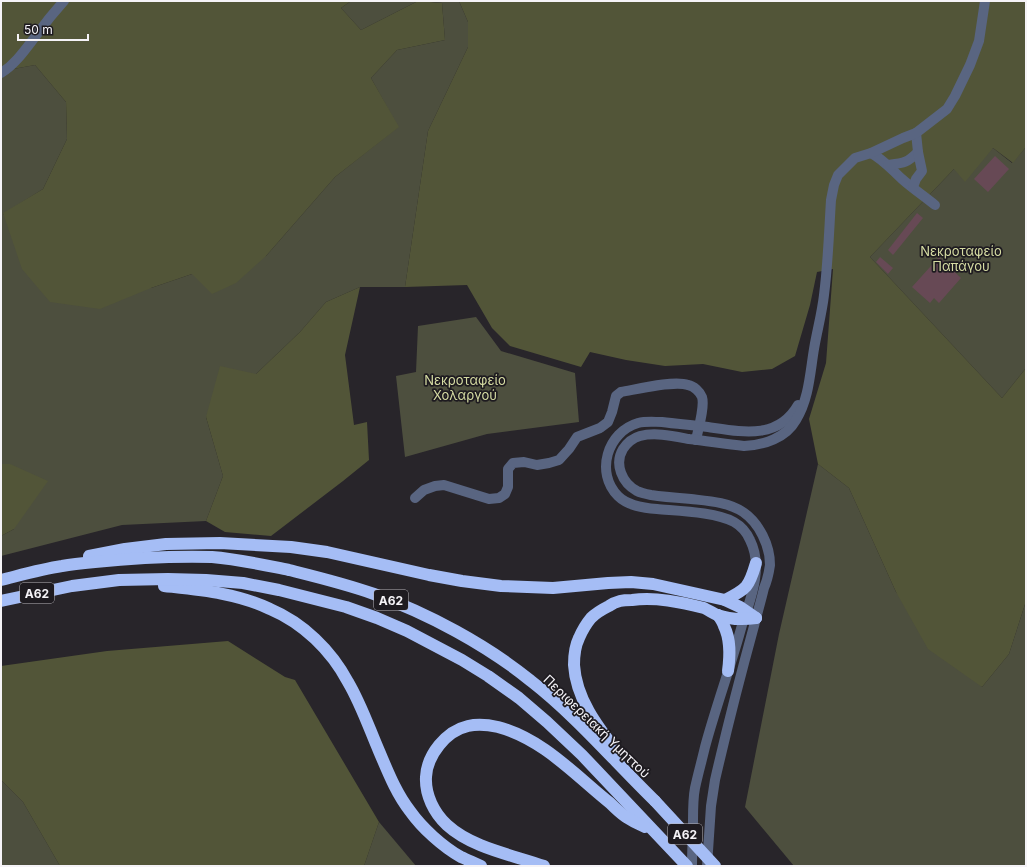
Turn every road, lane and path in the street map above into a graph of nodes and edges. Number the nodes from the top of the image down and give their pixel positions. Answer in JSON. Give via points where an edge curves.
{"nodes":[{"id":1,"x":64,"y":1,"type":"edge"},
{"id":2,"x":985,"y":1,"type":"edge"},
{"id":3,"x":1,"y":72,"type":"edge"},
{"id":4,"x":916,"y":133,"type":"junction"},
{"id":5,"x":918,"y":152,"type":"junction"},
{"id":6,"x":871,"y":153,"type":"junction"},
{"id":7,"x":888,"y":165,"type":"junction"},
{"id":8,"x":913,"y":187,"type":"junction"},
{"id":9,"x":934,"y":205,"type":"dead end"},
{"id":10,"x":814,"y":349,"type":"junction"},
{"id":11,"x":699,"y":426,"type":"junction"},
{"id":12,"x":696,"y":440,"type":"junction"},
{"id":13,"x":416,"y":498,"type":"dead end"},
{"id":14,"x":756,"y":563,"type":"junction"},
{"id":15,"x":62,"y":566,"type":"junction"},
{"id":16,"x":1,"y":580,"type":"edge"},
{"id":17,"x":119,"y":580,"type":"junction"},
{"id":18,"x":726,"y":600,"type":"junction"},
{"id":19,"x":1,"y":601,"type":"edge"},
{"id":20,"x":718,"y":615,"type":"junction"},
{"id":21,"x":749,"y":616,"type":"junction"},
{"id":22,"x":728,"y":671,"type":"junction"},
{"id":23,"x":655,"y":802,"type":"junction"},
{"id":24,"x":658,"y":835,"type":"junction"},
{"id":25,"x":481,"y":866,"type":"edge"},
{"id":26,"x":544,"y":866,"type":"edge"},
{"id":27,"x":687,"y":866,"type":"edge"},
{"id":28,"x":692,"y":866,"type":"edge"},
{"id":29,"x":706,"y":866,"type":"edge"},
{"id":30,"x":715,"y":866,"type":"edge"}],
"edges":[{"from":1,"to":3,"type":"street","via":[[24,51],[8,69]]},
{"from":2,"to":4,"type":"street","via":[[979,41],[956,96],[947,109]]},
{"from":4,"to":5,"type":"street"},
{"from":4,"to":6,"type":"street"},
{"from":5,"to":7,"type":"street","via":[[910,160]]},
{"from":5,"to":8,"type":"street","via":[[922,171]]},
{"from":6,"to":7,"type":"street"},
{"from":6,"to":10,"type":"street","via":[[855,158],[838,175],[834,185],[824,296]]},
{"from":7,"to":8,"type":"street"},
{"from":8,"to":9,"type":"street"},
{"from":10,"to":11,"type":"street","via":[[800,402],[787,419],[764,430],[749,432]]},
{"from":10,"to":12,"type":"street","via":[[808,388],[800,412],[796,421],[782,435],[755,446]]},
{"from":11,"to":12,"type":"street"},
{"from":11,"to":13,"type":"street","via":[[702,397],[689,385],[675,383],[621,392],[616,396],[608,422],[577,437],[559,460],[537,465],[513,463],[508,470],[508,487],[505,494],[499,498],[490,499],[444,485],[424,490]]},
{"from":11,"to":14,"type":"street","via":[[649,421],[628,428],[619,434],[607,455],[607,476],[618,496],[637,506],[707,514],[733,522],[750,540]]},
{"from":12,"to":21,"type":"street","via":[[667,435],[639,436],[630,441],[620,454],[620,470],[629,485],[643,494],[725,504],[735,507],[753,521],[766,543],[770,565],[767,580]]},
{"from":14,"to":18,"type":"highway","via":[[747,586]]},
{"from":14,"to":21,"type":"street"},
{"from":15,"to":16,"type":"highway","name":"Περιφερειακή Υμηττού","number":"Α62"},
{"from":15,"to":18,"type":"highway","via":[[82,558],[125,549],[166,544],[241,544],[328,552],[429,575],[501,586],[553,588],[631,582],[653,584]]},
{"from":15,"to":23,"type":"highway","name":"Περιφερειακή Υμηττού","number":"Α62","via":[[126,559],[214,558],[243,561],[312,576],[373,593],[469,638],[531,681],[602,746]]},
{"from":17,"to":19,"type":"highway","number":"Α62","via":[[72,586]]},
{"from":17,"to":24,"type":"highway","number":"Α62","via":[[168,579],[243,583],[346,607],[406,631],[462,660],[519,698],[582,755]]},
{"from":17,"to":25,"type":"highway","via":[[215,593],[253,601],[290,619],[307,632],[335,661],[348,681],[386,768],[410,811],[442,844],[460,857]]},
{"from":18,"to":21,"type":"highway","via":[[734,603]]},
{"from":20,"to":21,"type":"highway","via":[[733,619]]},
{"from":20,"to":22,"type":"highway","via":[[728,638]]},
{"from":20,"to":23,"type":"highway","via":[[706,609],[659,599],[620,601],[592,617],[577,642],[575,673],[585,704],[605,736],[635,772]]},
{"from":21,"to":22,"type":"street"},
{"from":21,"to":29,"type":"street","via":[[715,780]]},
{"from":22,"to":28,"type":"street","via":[[695,788]]},
{"from":23,"to":30,"type":"highway","name":"Περιφερειακή Υμηττού","number":"Α62","bridge":true},
{"from":24,"to":26,"type":"highway","via":[[626,816],[544,749],[516,733],[497,727],[467,726],[441,742],[428,766],[426,777],[427,791],[437,814],[448,826],[471,842]]},
{"from":24,"to":27,"type":"highway","number":"Α62"}]}
